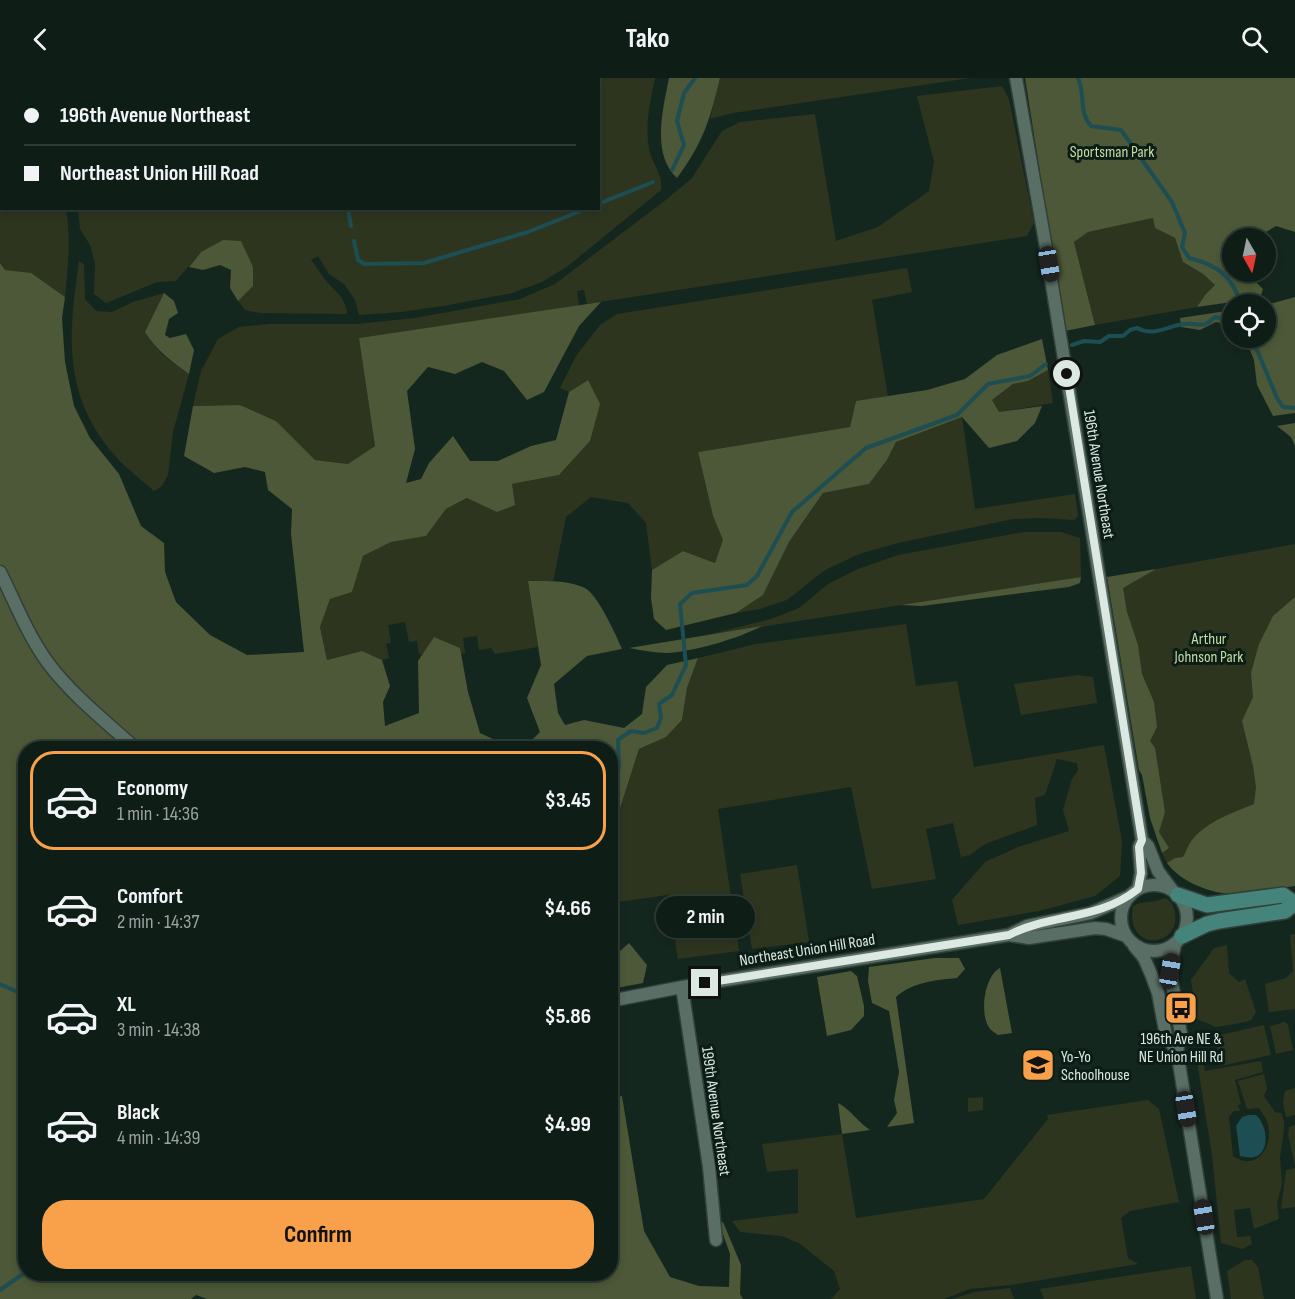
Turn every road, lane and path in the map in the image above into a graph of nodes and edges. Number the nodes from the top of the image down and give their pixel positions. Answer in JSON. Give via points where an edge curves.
{"nodes":[{"id":1,"x":1016,"y":78,"type":"edge"},
{"id":2,"x":0,"y":572,"type":"edge"},
{"id":3,"x":127,"y":741,"type":"edge"},
{"id":4,"x":1142,"y":840,"type":"junction"},
{"id":5,"x":1134,"y":892,"type":"junction"},
{"id":6,"x":1176,"y":893,"type":"junction"},
{"id":7,"x":1295,"y":903,"type":"edge"},
{"id":8,"x":1009,"y":935,"type":"junction"},
{"id":9,"x":1129,"y":939,"type":"junction"},
{"id":10,"x":1179,"y":940,"type":"junction"},
{"id":11,"x":682,"y":987,"type":"junction"},
{"id":12,"x":618,"y":999,"type":"edge"},
{"id":13,"x":1177,"y":1051,"type":"junction"},
{"id":14,"x":716,"y":1240,"type":"dead end"},
{"id":15,"x":1217,"y":1299,"type":"edge"}],
"edges":[{"from":1,"to":4,"type":"street","name":"196th Avenue Northeast"},
{"from":2,"to":3,"type":"street","via":[[47,662]]},
{"from":4,"to":5,"type":"street","name":"196th Avenue Northeast","via":[[1141,873]]},
{"from":4,"to":6,"type":"street","name":"196th Avenue Northeast","via":[[1158,871]]},
{"from":5,"to":6,"type":"street","via":[[1156,885]]},
{"from":5,"to":8,"type":"street","name":"Northeast Union Hill Road","via":[[1090,913],[1027,926]]},
{"from":5,"to":9,"type":"street","via":[[1124,904],[1122,915],[1122,926]]},
{"from":6,"to":7,"type":"main road","via":[[1207,904],[1283,895]]},
{"from":6,"to":10,"type":"street","via":[[1187,915],[1187,926]]},
{"from":7,"to":10,"type":"main road","via":[[1285,911],[1207,924]]},
{"from":8,"to":9,"type":"street","name":"Northeast Union Hill Road","via":[[1029,938],[1095,928]]},
{"from":8,"to":11,"type":"street","name":"Northeast Union Hill Road"},
{"from":9,"to":10,"type":"street","via":[[1148,951],[1167,949]]},
{"from":9,"to":13,"type":"street","via":[[1151,974],[1166,1036]]},
{"from":10,"to":13,"type":"street","via":[[1170,971],[1181,1034]]},
{"from":11,"to":12,"type":"street","name":"Northeast Union Hill Road"},
{"from":11,"to":14,"type":"street","name":"199th Avenue Northeast"},
{"from":13,"to":15,"type":"street"}]}
